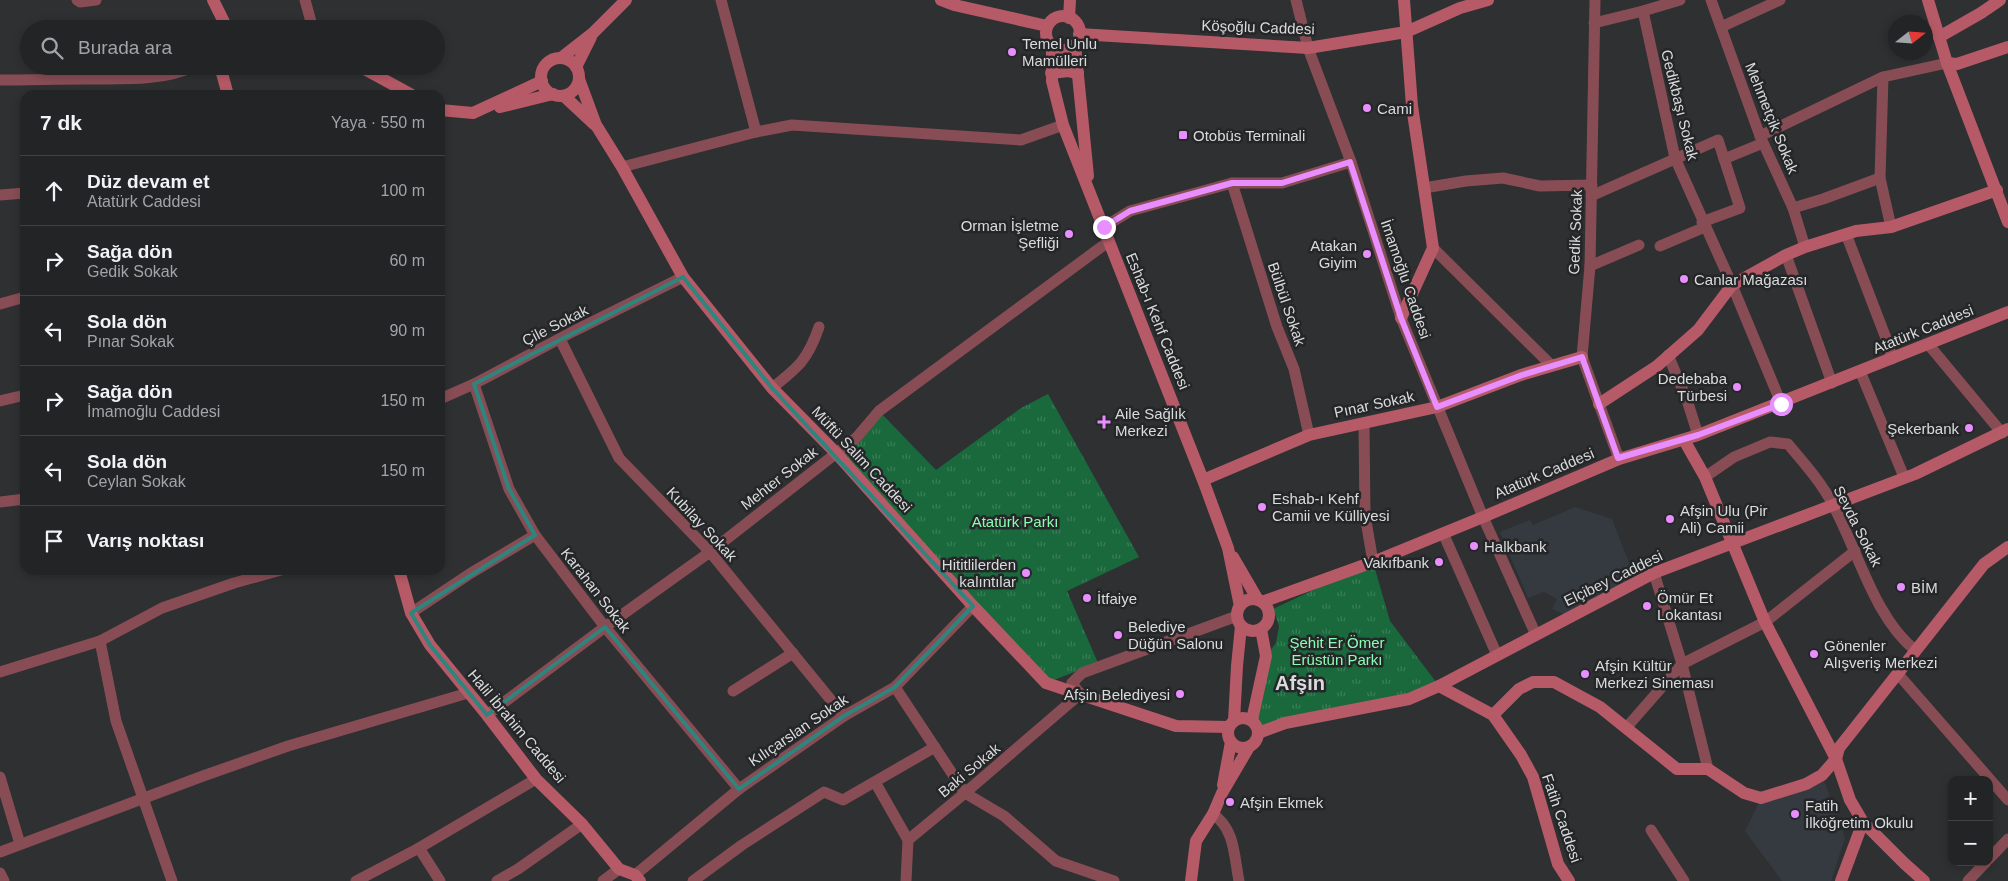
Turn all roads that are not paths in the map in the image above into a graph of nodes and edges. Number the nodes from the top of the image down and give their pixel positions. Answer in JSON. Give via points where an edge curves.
{"nodes":[{"id":1,"x":77,"y":0,"type":"edge"},
{"id":2,"x":96,"y":0,"type":"edge"},
{"id":3,"x":213,"y":0,"type":"edge"},
{"id":4,"x":305,"y":0,"type":"edge"},
{"id":5,"x":626,"y":0,"type":"edge"},
{"id":6,"x":720,"y":0,"type":"edge"},
{"id":7,"x":941,"y":0,"type":"edge"},
{"id":8,"x":1070,"y":0,"type":"edge"},
{"id":9,"x":1296,"y":0,"type":"edge"},
{"id":10,"x":1404,"y":0,"type":"edge"},
{"id":11,"x":1488,"y":0,"type":"edge"},
{"id":12,"x":1595,"y":0,"type":"edge"},
{"id":13,"x":1680,"y":0,"type":"edge"},
{"id":14,"x":1711,"y":0,"type":"edge"},
{"id":15,"x":1780,"y":0,"type":"edge"},
{"id":16,"x":1928,"y":0,"type":"edge"},
{"id":17,"x":2000,"y":0,"type":"edge"},
{"id":18,"x":1643,"y":11,"type":"junction"},
{"id":19,"x":1069,"y":18,"type":"junction"},
{"id":20,"x":223,"y":20,"type":"edge"},
{"id":21,"x":311,"y":20,"type":"edge"},
{"id":22,"x":1594,"y":22,"type":"junction"},
{"id":23,"x":1047,"y":26,"type":"junction"},
{"id":24,"x":1721,"y":27,"type":"junction"},
{"id":25,"x":1406,"y":32,"type":"junction"},
{"id":26,"x":594,"y":33,"type":"junction"},
{"id":27,"x":1939,"y":37,"type":"junction"},
{"id":28,"x":1077,"y":39,"type":"junction"},
{"id":29,"x":1052,"y":46,"type":"junction"},
{"id":30,"x":2008,"y":47,"type":"edge"},
{"id":31,"x":1308,"y":48,"type":"junction"},
{"id":32,"x":561,"y":58,"type":"junction"},
{"id":33,"x":1947,"y":63,"type":"junction"},
{"id":34,"x":577,"y":73,"type":"junction"},
{"id":35,"x":1078,"y":73,"type":"junction"},
{"id":36,"x":1051,"y":74,"type":"junction"},
{"id":37,"x":167,"y":75,"type":"edge"},
{"id":38,"x":222,"y":75,"type":"edge"},
{"id":39,"x":375,"y":75,"type":"edge"},
{"id":40,"x":1883,"y":77,"type":"junction"},
{"id":41,"x":0,"y":80,"type":"edge"},
{"id":42,"x":542,"y":81,"type":"junction"},
{"id":43,"x":227,"y":90,"type":"edge"},
{"id":44,"x":403,"y":90,"type":"edge"},
{"id":45,"x":558,"y":95,"type":"junction"},
{"id":46,"x":445,"y":110,"type":"edge"},
{"id":47,"x":473,"y":113,"type":"junction"},
{"id":48,"x":1063,"y":125,"type":"junction"},
{"id":49,"x":596,"y":126,"type":"junction"},
{"id":50,"x":756,"y":132,"type":"junction"},
{"id":51,"x":1761,"y":140,"type":"junction"},
{"id":52,"x":1675,"y":158,"type":"junction"},
{"id":53,"x":1724,"y":160,"type":"junction"},
{"id":54,"x":1350,"y":162,"type":"junction"},
{"id":55,"x":622,"y":167,"type":"junction"},
{"id":56,"x":1880,"y":178,"type":"junction"},
{"id":57,"x":1232,"y":183,"type":"junction"},
{"id":58,"x":1424,"y":188,"type":"junction"},
{"id":59,"x":1592,"y":190,"type":"junction"},
{"id":60,"x":1997,"y":190,"type":"junction"},
{"id":61,"x":1090,"y":191,"type":"junction"},
{"id":62,"x":20,"y":193,"type":"edge"},
{"id":63,"x":0,"y":195,"type":"edge"},
{"id":64,"x":1793,"y":208,"type":"junction"},
{"id":65,"x":2008,"y":222,"type":"edge"},
{"id":66,"x":1703,"y":225,"type":"junction"},
{"id":67,"x":1104,"y":227,"type":"junction"},
{"id":68,"x":1891,"y":227,"type":"junction"},
{"id":69,"x":1846,"y":234,"type":"junction"},
{"id":70,"x":1108,"y":242,"type":"junction"},
{"id":71,"x":1639,"y":245,"type":"dead end"},
{"id":72,"x":1660,"y":246,"type":"dead end"},
{"id":73,"x":1805,"y":247,"type":"junction"},
{"id":74,"x":1433,"y":248,"type":"junction"},
{"id":75,"x":1786,"y":255,"type":"junction"},
{"id":76,"x":1590,"y":266,"type":"junction"},
{"id":77,"x":683,"y":277,"type":"junction"},
{"id":78,"x":1732,"y":285,"type":"junction"},
{"id":79,"x":20,"y":298,"type":"edge"},
{"id":80,"x":0,"y":304,"type":"edge"},
{"id":81,"x":2008,"y":312,"type":"edge"},
{"id":82,"x":1401,"y":318,"type":"junction"},
{"id":83,"x":819,"y":327,"type":"dead end"},
{"id":84,"x":560,"y":339,"type":"junction"},
{"id":85,"x":1928,"y":344,"type":"junction"},
{"id":86,"x":1668,"y":354,"type":"junction"},
{"id":87,"x":1582,"y":357,"type":"junction"},
{"id":88,"x":1892,"y":359,"type":"junction"},
{"id":89,"x":1552,"y":366,"type":"junction"},
{"id":90,"x":1860,"y":371,"type":"junction"},
{"id":91,"x":1832,"y":383,"type":"junction"},
{"id":92,"x":474,"y":384,"type":"junction"},
{"id":93,"x":772,"y":388,"type":"junction"},
{"id":94,"x":20,"y":396,"type":"edge"},
{"id":95,"x":445,"y":397,"type":"edge"},
{"id":96,"x":0,"y":401,"type":"edge"},
{"id":97,"x":1599,"y":404,"type":"junction"},
{"id":98,"x":1781,"y":404,"type":"junction"},
{"id":99,"x":1437,"y":407,"type":"junction"},
{"id":100,"x":1364,"y":423,"type":"junction"},
{"id":101,"x":1310,"y":435,"type":"junction"},
{"id":102,"x":1698,"y":435,"type":"junction"},
{"id":103,"x":2006,"y":435,"type":"edge"},
{"id":104,"x":1684,"y":440,"type":"junction"},
{"id":105,"x":836,"y":453,"type":"junction"},
{"id":106,"x":1618,"y":458,"type":"junction"},
{"id":107,"x":1904,"y":477,"type":"junction"},
{"id":108,"x":1705,"y":478,"type":"junction"},
{"id":109,"x":1203,"y":480,"type":"junction"},
{"id":110,"x":20,"y":499,"type":"edge"},
{"id":111,"x":0,"y":502,"type":"edge"},
{"id":112,"x":1832,"y":504,"type":"junction"},
{"id":113,"x":1483,"y":517,"type":"junction"},
{"id":114,"x":1443,"y":532,"type":"junction"},
{"id":115,"x":535,"y":535,"type":"junction"},
{"id":116,"x":1733,"y":544,"type":"junction"},
{"id":117,"x":2008,"y":546,"type":"edge"},
{"id":118,"x":1228,"y":548,"type":"junction"},
{"id":119,"x":1855,"y":551,"type":"junction"},
{"id":120,"x":710,"y":552,"type":"junction"},
{"id":121,"x":1372,"y":562,"type":"junction"},
{"id":122,"x":1654,"y":573,"type":"junction"},
{"id":123,"x":263,"y":575,"type":"edge"},
{"id":124,"x":400,"y":575,"type":"edge"},
{"id":125,"x":1260,"y":601,"type":"junction"},
{"id":126,"x":973,"y":606,"type":"junction"},
{"id":127,"x":411,"y":613,"type":"junction"},
{"id":128,"x":1239,"y":616,"type":"junction"},
{"id":129,"x":1765,"y":622,"type":"junction"},
{"id":130,"x":605,"y":627,"type":"junction"},
{"id":131,"x":1261,"y":629,"type":"junction"},
{"id":132,"x":1536,"y":635,"type":"junction"},
{"id":133,"x":100,"y":640,"type":"junction"},
{"id":134,"x":1915,"y":650,"type":"junction"},
{"id":135,"x":793,"y":653,"type":"junction"},
{"id":136,"x":1497,"y":655,"type":"junction"},
{"id":137,"x":1682,"y":664,"type":"junction"},
{"id":138,"x":0,"y":672,"type":"edge"},
{"id":139,"x":1898,"y":674,"type":"junction"},
{"id":140,"x":1439,"y":686,"type":"junction"},
{"id":141,"x":895,"y":687,"type":"junction"},
{"id":142,"x":733,"y":691,"type":"dead end"},
{"id":143,"x":468,"y":693,"type":"junction"},
{"id":144,"x":1080,"y":694,"type":"junction"},
{"id":145,"x":1493,"y":715,"type":"junction"},
{"id":146,"x":487,"y":716,"type":"junction"},
{"id":147,"x":844,"y":716,"type":"junction"},
{"id":148,"x":1252,"y":720,"type":"junction"},
{"id":149,"x":1232,"y":724,"type":"junction"},
{"id":150,"x":1626,"y":728,"type":"junction"},
{"id":151,"x":1258,"y":733,"type":"junction"},
{"id":152,"x":1231,"y":742,"type":"junction"},
{"id":153,"x":935,"y":747,"type":"junction"},
{"id":154,"x":1248,"y":747,"type":"junction"},
{"id":155,"x":1836,"y":759,"type":"junction"},
{"id":156,"x":1708,"y":769,"type":"junction"},
{"id":157,"x":0,"y":777,"type":"edge"},
{"id":158,"x":536,"y":779,"type":"junction"},
{"id":159,"x":874,"y":782,"type":"junction"},
{"id":160,"x":739,"y":789,"type":"junction"},
{"id":161,"x":966,"y":793,"type":"junction"},
{"id":162,"x":1222,"y":793,"type":"junction"},
{"id":163,"x":142,"y":800,"type":"junction"},
{"id":164,"x":2008,"y":800,"type":"edge"},
{"id":165,"x":1213,"y":814,"type":"junction"},
{"id":166,"x":1863,"y":822,"type":"junction"},
{"id":167,"x":582,"y":824,"type":"junction"},
{"id":168,"x":1651,"y":830,"type":"dead end"},
{"id":169,"x":2008,"y":839,"type":"edge"},
{"id":170,"x":908,"y":840,"type":"junction"},
{"id":171,"x":20,"y":844,"type":"junction"},
{"id":172,"x":419,"y":848,"type":"junction"},
{"id":173,"x":0,"y":852,"type":"edge"},
{"id":174,"x":1993,"y":855,"type":"edge"},
{"id":175,"x":1982,"y":866,"type":"edge"},
{"id":176,"x":619,"y":869,"type":"junction"},
{"id":177,"x":0,"y":874,"type":"edge"},
{"id":178,"x":638,"y":878,"type":"edge"},
{"id":179,"x":4,"y":881,"type":"edge"},
{"id":180,"x":172,"y":881,"type":"edge"},
{"id":181,"x":356,"y":881,"type":"edge"},
{"id":182,"x":440,"y":881,"type":"edge"},
{"id":183,"x":497,"y":881,"type":"edge"},
{"id":184,"x":603,"y":881,"type":"edge"},
{"id":185,"x":693,"y":881,"type":"edge"},
{"id":186,"x":906,"y":881,"type":"edge"},
{"id":187,"x":1114,"y":881,"type":"edge"},
{"id":188,"x":1191,"y":881,"type":"edge"},
{"id":189,"x":1239,"y":881,"type":"edge"},
{"id":190,"x":1569,"y":881,"type":"edge"},
{"id":191,"x":1684,"y":881,"type":"edge"},
{"id":192,"x":1841,"y":881,"type":"edge"},
{"id":193,"x":1924,"y":881,"type":"edge"},
{"id":194,"x":1968,"y":881,"type":"edge"}],
"edges":[{"from":1,"to":2,"type":"street"},
{"from":3,"to":20,"type":"street"},
{"from":4,"to":21,"type":"street"},
{"from":5,"to":26,"type":"street"},
{"from":6,"to":50,"type":"street"},
{"from":7,"to":23,"type":"street"},
{"from":8,"to":19,"type":"street"},
{"from":9,"to":31,"type":"street","name":"İmamoğlu Caddesi"},
{"from":10,"to":25,"type":"street"},
{"from":11,"to":25,"type":"street","name":"Köşoğlu Caddesi","via":[[1460,8]]},
{"from":12,"to":22,"type":"street","name":"Gedik Sokak"},
{"from":13,"to":18,"type":"street"},
{"from":14,"to":24,"type":"street","name":"Mehmetçik Sokak"},
{"from":15,"to":24,"type":"street"},
{"from":16,"to":27,"type":"street"},
{"from":17,"to":27,"type":"street"},
{"from":18,"to":22,"type":"street"},
{"from":18,"to":52,"type":"street","name":"Gedikbaşı Sokak"},
{"from":19,"to":23,"type":"street","via":[[1059,17]]},
{"from":19,"to":28,"type":"street","via":[[1078,26]]},
{"from":22,"to":59,"type":"street","name":"Gedik Sokak"},
{"from":23,"to":29,"type":"street","via":[[1046,37]]},
{"from":24,"to":51,"type":"street","name":"Mehmetçik Sokak"},
{"from":25,"to":31,"type":"street","name":"Köşoğlu Caddesi"},
{"from":25,"to":58,"type":"street","via":[[1412,106]]},
{"from":26,"to":32,"type":"street"},
{"from":26,"to":34,"type":"street"},
{"from":27,"to":33,"type":"street"},
{"from":28,"to":29,"type":"street","via":[[1064,50]]},
{"from":28,"to":31,"type":"street","name":"Köşoğlu Caddesi"},
{"from":28,"to":35,"type":"street"},
{"from":29,"to":36,"type":"street"},
{"from":30,"to":33,"type":"street","via":[[1957,64]]},
{"from":31,"to":54,"type":"street","name":"İmamoğlu Caddesi"},
{"from":32,"to":34,"type":"street","via":[[567,60]]},
{"from":32,"to":42,"type":"street","via":[[546,65]]},
{"from":33,"to":40,"type":"street"},
{"from":33,"to":60,"type":"street"},
{"from":34,"to":45,"type":"street","via":[[574,90]]},
{"from":34,"to":49,"type":"street","name":"Müftü Salim Caddesi"},
{"from":35,"to":36,"type":"street","via":[[1068,70]]},
{"from":35,"to":61,"type":"street"},
{"from":36,"to":48,"type":"street"},
{"from":37,"to":41,"type":"street"},
{"from":38,"to":43,"type":"street"},
{"from":39,"to":44,"type":"street"},
{"from":40,"to":51,"type":"street"},
{"from":40,"to":56,"type":"street"},
{"from":42,"to":45,"type":"street","via":[[548,91]]},
{"from":42,"to":47,"type":"street"},
{"from":45,"to":47,"type":"street"},
{"from":45,"to":49,"type":"street"},
{"from":46,"to":47,"type":"street"},
{"from":48,"to":50,"type":"street","via":[[1021,140],[792,125]]},
{"from":48,"to":61,"type":"street"},
{"from":49,"to":55,"type":"street","name":"Müftü Salim Caddesi"},
{"from":50,"to":55,"type":"street"},
{"from":51,"to":53,"type":"street"},
{"from":51,"to":64,"type":"street","name":"Mehmetçik Sokak"},
{"from":52,"to":53,"type":"street","via":[[1718,140]]},
{"from":52,"to":59,"type":"street"},
{"from":52,"to":66,"type":"street","name":"Gedikbaşı Sokak"},
{"from":53,"to":66,"type":"street","via":[[1740,208]]},
{"from":54,"to":57,"type":"street","via":[[1282,183]]},
{"from":54,"to":82,"type":"street","name":"İmamoğlu Caddesi"},
{"from":55,"to":77,"type":"street","name":"Müftü Salim Caddesi"},
{"from":56,"to":64,"type":"street"},
{"from":56,"to":68,"type":"street"},
{"from":57,"to":67,"type":"street","via":[[1130,211]]},
{"from":57,"to":101,"type":"street","name":"Bülbül Sokak","via":[[1277,327],[1294,369]]},
{"from":58,"to":59,"type":"street","via":[[1504,178],[1540,186]]},
{"from":58,"to":74,"type":"street"},
{"from":59,"to":76,"type":"street","name":"Gedik Sokak"},
{"from":60,"to":65,"type":"street"},
{"from":60,"to":68,"type":"street"},
{"from":61,"to":67,"type":"street","name":"Eshab-ı Kehf Caddesi"},
{"from":62,"to":63,"type":"street"},
{"from":64,"to":73,"type":"street","name":"Mehmetçik Sokak"},
{"from":66,"to":72,"type":"street"},
{"from":66,"to":78,"type":"street","name":"Gedikbaşı Sokak"},
{"from":67,"to":70,"type":"street","name":"Eshab-ı Kehf Caddesi"},
{"from":68,"to":69,"type":"street"},
{"from":69,"to":73,"type":"street"},
{"from":69,"to":88,"type":"street"},
{"from":70,"to":105,"type":"street","name":"Mehter Sokak","via":[[880,410],[856,438]]},
{"from":70,"to":109,"type":"street","name":"Eshab-ı Kehf Caddesi"},
{"from":71,"to":76,"type":"street"},
{"from":73,"to":75,"type":"street"},
{"from":74,"to":82,"type":"street"},
{"from":74,"to":89,"type":"street"},
{"from":75,"to":78,"type":"street"},
{"from":75,"to":91,"type":"street"},
{"from":76,"to":87,"type":"street","name":"Gedik Sokak"},
{"from":77,"to":84,"type":"street","name":"Çile Sokak"},
{"from":77,"to":93,"type":"street","name":"Müftü Salim Caddesi"},
{"from":78,"to":86,"type":"street","via":[[1698,330]]},
{"from":78,"to":98,"type":"street","name":"Gedikbaşı Sokak"},
{"from":79,"to":80,"type":"street"},
{"from":81,"to":85,"type":"street","name":"Atatürk Caddesi"},
{"from":82,"to":99,"type":"street","name":"İmamoğlu Caddesi"},
{"from":83,"to":93,"type":"street","via":[[804,359]]},
{"from":84,"to":92,"type":"street","name":"Çile Sokak"},
{"from":84,"to":120,"type":"street","name":"Kubilay Sokak","via":[[619,458]]},
{"from":85,"to":88,"type":"street","name":"Atatürk Caddesi"},
{"from":85,"to":103,"type":"street"},
{"from":86,"to":97,"type":"street","via":[[1657,366]]},
{"from":86,"to":102,"type":"street"},
{"from":87,"to":89,"type":"street","name":"Pınar Sokak"},
{"from":87,"to":97,"type":"street","name":"Gedik Sokak"},
{"from":88,"to":90,"type":"street","name":"Atatürk Caddesi"},
{"from":89,"to":99,"type":"street","name":"Pınar Sokak"},
{"from":90,"to":91,"type":"street","name":"Atatürk Caddesi"},
{"from":90,"to":107,"type":"street"},
{"from":91,"to":98,"type":"street","name":"Atatürk Caddesi"},
{"from":92,"to":95,"type":"street","name":"Çile Sokak"},
{"from":92,"to":115,"type":"street","name":"Karahan Sokak","via":[[509,489]]},
{"from":93,"to":105,"type":"street","name":"Müftü Salim Caddesi"},
{"from":94,"to":96,"type":"street"},
{"from":97,"to":106,"type":"street","name":"Gedik Sokak"},
{"from":98,"to":102,"type":"street","name":"Atatürk Caddesi"},
{"from":99,"to":100,"type":"street","name":"Pınar Sokak"},
{"from":99,"to":113,"type":"street","name":"İmamoğlu Caddesi"},
{"from":100,"to":101,"type":"street","name":"Pınar Sokak"},
{"from":100,"to":121,"type":"street","via":[[1365,515]]},
{"from":101,"to":109,"type":"street","name":"Pınar Sokak"},
{"from":102,"to":104,"type":"street","name":"Atatürk Caddesi"},
{"from":103,"to":107,"type":"street","name":"Elçibey Caddesi"},
{"from":104,"to":106,"type":"street","name":"Atatürk Caddesi"},
{"from":104,"to":108,"type":"street"},
{"from":105,"to":120,"type":"street","name":"Mehter Sokak"},
{"from":105,"to":126,"type":"street","name":"Müftü Salim Caddesi"},
{"from":106,"to":113,"type":"street","name":"Atatürk Caddesi"},
{"from":107,"to":112,"type":"street","name":"Elçibey Caddesi"},
{"from":108,"to":112,"type":"street","name":"Sevda Sokak","via":[[1734,457],[1770,442],[1788,444]]},
{"from":108,"to":116,"type":"street"},
{"from":109,"to":118,"type":"street","name":"Eshab-ı Kehf Caddesi"},
{"from":110,"to":111,"type":"street"},
{"from":112,"to":116,"type":"street","name":"Elçibey Caddesi"},
{"from":112,"to":119,"type":"street","name":"Sevda Sokak"},
{"from":113,"to":114,"type":"street","name":"Atatürk Caddesi"},
{"from":113,"to":132,"type":"street","name":"İmamoğlu Caddesi"},
{"from":114,"to":121,"type":"street","name":"Atatürk Caddesi"},
{"from":114,"to":136,"type":"street"},
{"from":115,"to":127,"type":"street"},
{"from":115,"to":130,"type":"street","name":"Karahan Sokak"},
{"from":116,"to":122,"type":"street","name":"Elçibey Caddesi"},
{"from":116,"to":129,"type":"street"},
{"from":117,"to":134,"type":"street","via":[[1984,564]]},
{"from":118,"to":125,"type":"street"},
{"from":118,"to":128,"type":"street"},
{"from":119,"to":129,"type":"street"},
{"from":119,"to":134,"type":"street","name":"Sevda Sokak","via":[[1880,607],[1904,641]]},
{"from":120,"to":130,"type":"street","name":"Mehter Sokak"},
{"from":120,"to":135,"type":"street","name":"Kubilay Sokak"},
{"from":121,"to":125,"type":"street","name":"Atatürk Caddesi"},
{"from":122,"to":132,"type":"street","name":"Elçibey Caddesi"},
{"from":122,"to":137,"type":"street"},
{"from":123,"to":133,"type":"street","via":[[162,608]]},
{"from":124,"to":127,"type":"street","name":"Halil İbrahim Caddesi"},
{"from":125,"to":128,"type":"street","via":[[1248,600]]},
{"from":125,"to":131,"type":"street","via":[[1268,610],[1268,620]]},
{"from":126,"to":141,"type":"street","name":"Kılıçarslan Sokak"},
{"from":126,"to":144,"type":"street","name":"Müftü Salim Caddesi","via":[[1046,683]]},
{"from":127,"to":143,"type":"street","name":"Halil İbrahim Caddesi","via":[[430,645]]},
{"from":128,"to":131,"type":"street","via":[[1251,631]]},
{"from":128,"to":144,"type":"street","via":[[1082,673],[1072,683]]},
{"from":128,"to":149,"type":"street"},
{"from":129,"to":137,"type":"street"},
{"from":129,"to":155,"type":"street"},
{"from":130,"to":146,"type":"street","name":"Mehter Sokak"},
{"from":130,"to":160,"type":"street","name":"Karahan Sokak"},
{"from":131,"to":148,"type":"street","via":[[1266,656]]},
{"from":132,"to":136,"type":"street","name":"Elçibey Caddesi"},
{"from":133,"to":138,"type":"street"},
{"from":133,"to":163,"type":"street","via":[[116,722]]},
{"from":134,"to":139,"type":"street"},
{"from":135,"to":142,"type":"street"},
{"from":135,"to":147,"type":"street","name":"Kubilay Sokak"},
{"from":136,"to":140,"type":"street","name":"Elçibey Caddesi"},
{"from":137,"to":150,"type":"street"},
{"from":137,"to":156,"type":"street"},
{"from":139,"to":155,"type":"street","via":[[1839,748]]},
{"from":139,"to":164,"type":"street"},
{"from":140,"to":145,"type":"street","name":"Fatih Caddesi"},
{"from":140,"to":151,"type":"street","name":"Elçibey Caddesi","via":[[1409,699],[1285,723]]},
{"from":141,"to":147,"type":"street","name":"Kılıçarslan Sokak"},
{"from":141,"to":153,"type":"street"},
{"from":143,"to":146,"type":"street","name":"Halil İbrahim Caddesi"},
{"from":143,"to":163,"type":"street","via":[[288,746]]},
{"from":144,"to":149,"type":"street","name":"Müftü Salim Caddesi","via":[[1176,726]]},
{"from":144,"to":161,"type":"street","name":"Baki Sokak"},
{"from":145,"to":150,"type":"street","via":[[1519,689],[1533,682],[1554,682],[1600,707]]},
{"from":145,"to":190,"type":"street","name":"Fatih Caddesi","via":[[1532,777],[1558,864]]},
{"from":146,"to":158,"type":"street","name":"Halil İbrahim Caddesi"},
{"from":147,"to":160,"type":"street","name":"Kılıçarslan Sokak"},
{"from":148,"to":149,"type":"street","via":[[1243,718]]},
{"from":148,"to":151,"type":"street"},
{"from":149,"to":152,"type":"street","via":[[1228,733]]},
{"from":150,"to":156,"type":"street","via":[[1677,769]]},
{"from":151,"to":154,"type":"street"},
{"from":152,"to":154,"type":"street","via":[[1239,747]]},
{"from":152,"to":162,"type":"street"},
{"from":153,"to":159,"type":"street"},
{"from":153,"to":161,"type":"street"},
{"from":154,"to":162,"type":"street"},
{"from":155,"to":156,"type":"street","via":[[1822,775],[1806,784],[1761,798],[1744,793]]},
{"from":155,"to":166,"type":"street","via":[[1850,800]]},
{"from":157,"to":171,"type":"street"},
{"from":158,"to":167,"type":"street","name":"Halil İbrahim Caddesi"},
{"from":158,"to":172,"type":"street"},
{"from":159,"to":170,"type":"street"},
{"from":159,"to":185,"type":"street","via":[[843,800],[824,792]]},
{"from":160,"to":178,"type":"street","name":"Kılıçarslan Sokak"},
{"from":161,"to":170,"type":"street","name":"Baki Sokak"},
{"from":161,"to":187,"type":"street","via":[[1004,816],[1056,861]]},
{"from":162,"to":165,"type":"street"},
{"from":163,"to":171,"type":"street"},
{"from":163,"to":180,"type":"street"},
{"from":165,"to":188,"type":"street","via":[[1196,841]]},
{"from":165,"to":189,"type":"street","via":[[1229,831]]},
{"from":166,"to":192,"type":"street"},
{"from":166,"to":193,"type":"street"},
{"from":167,"to":176,"type":"street","name":"Halil İbrahim Caddesi"},
{"from":167,"to":183,"type":"street"},
{"from":168,"to":191,"type":"street"},
{"from":169,"to":174,"type":"street"},
{"from":170,"to":186,"type":"street"},
{"from":171,"to":173,"type":"street"},
{"from":172,"to":181,"type":"street"},
{"from":172,"to":182,"type":"street"},
{"from":175,"to":194,"type":"street"},
{"from":176,"to":178,"type":"street"},
{"from":176,"to":184,"type":"street"},
{"from":177,"to":179,"type":"street"}]}
